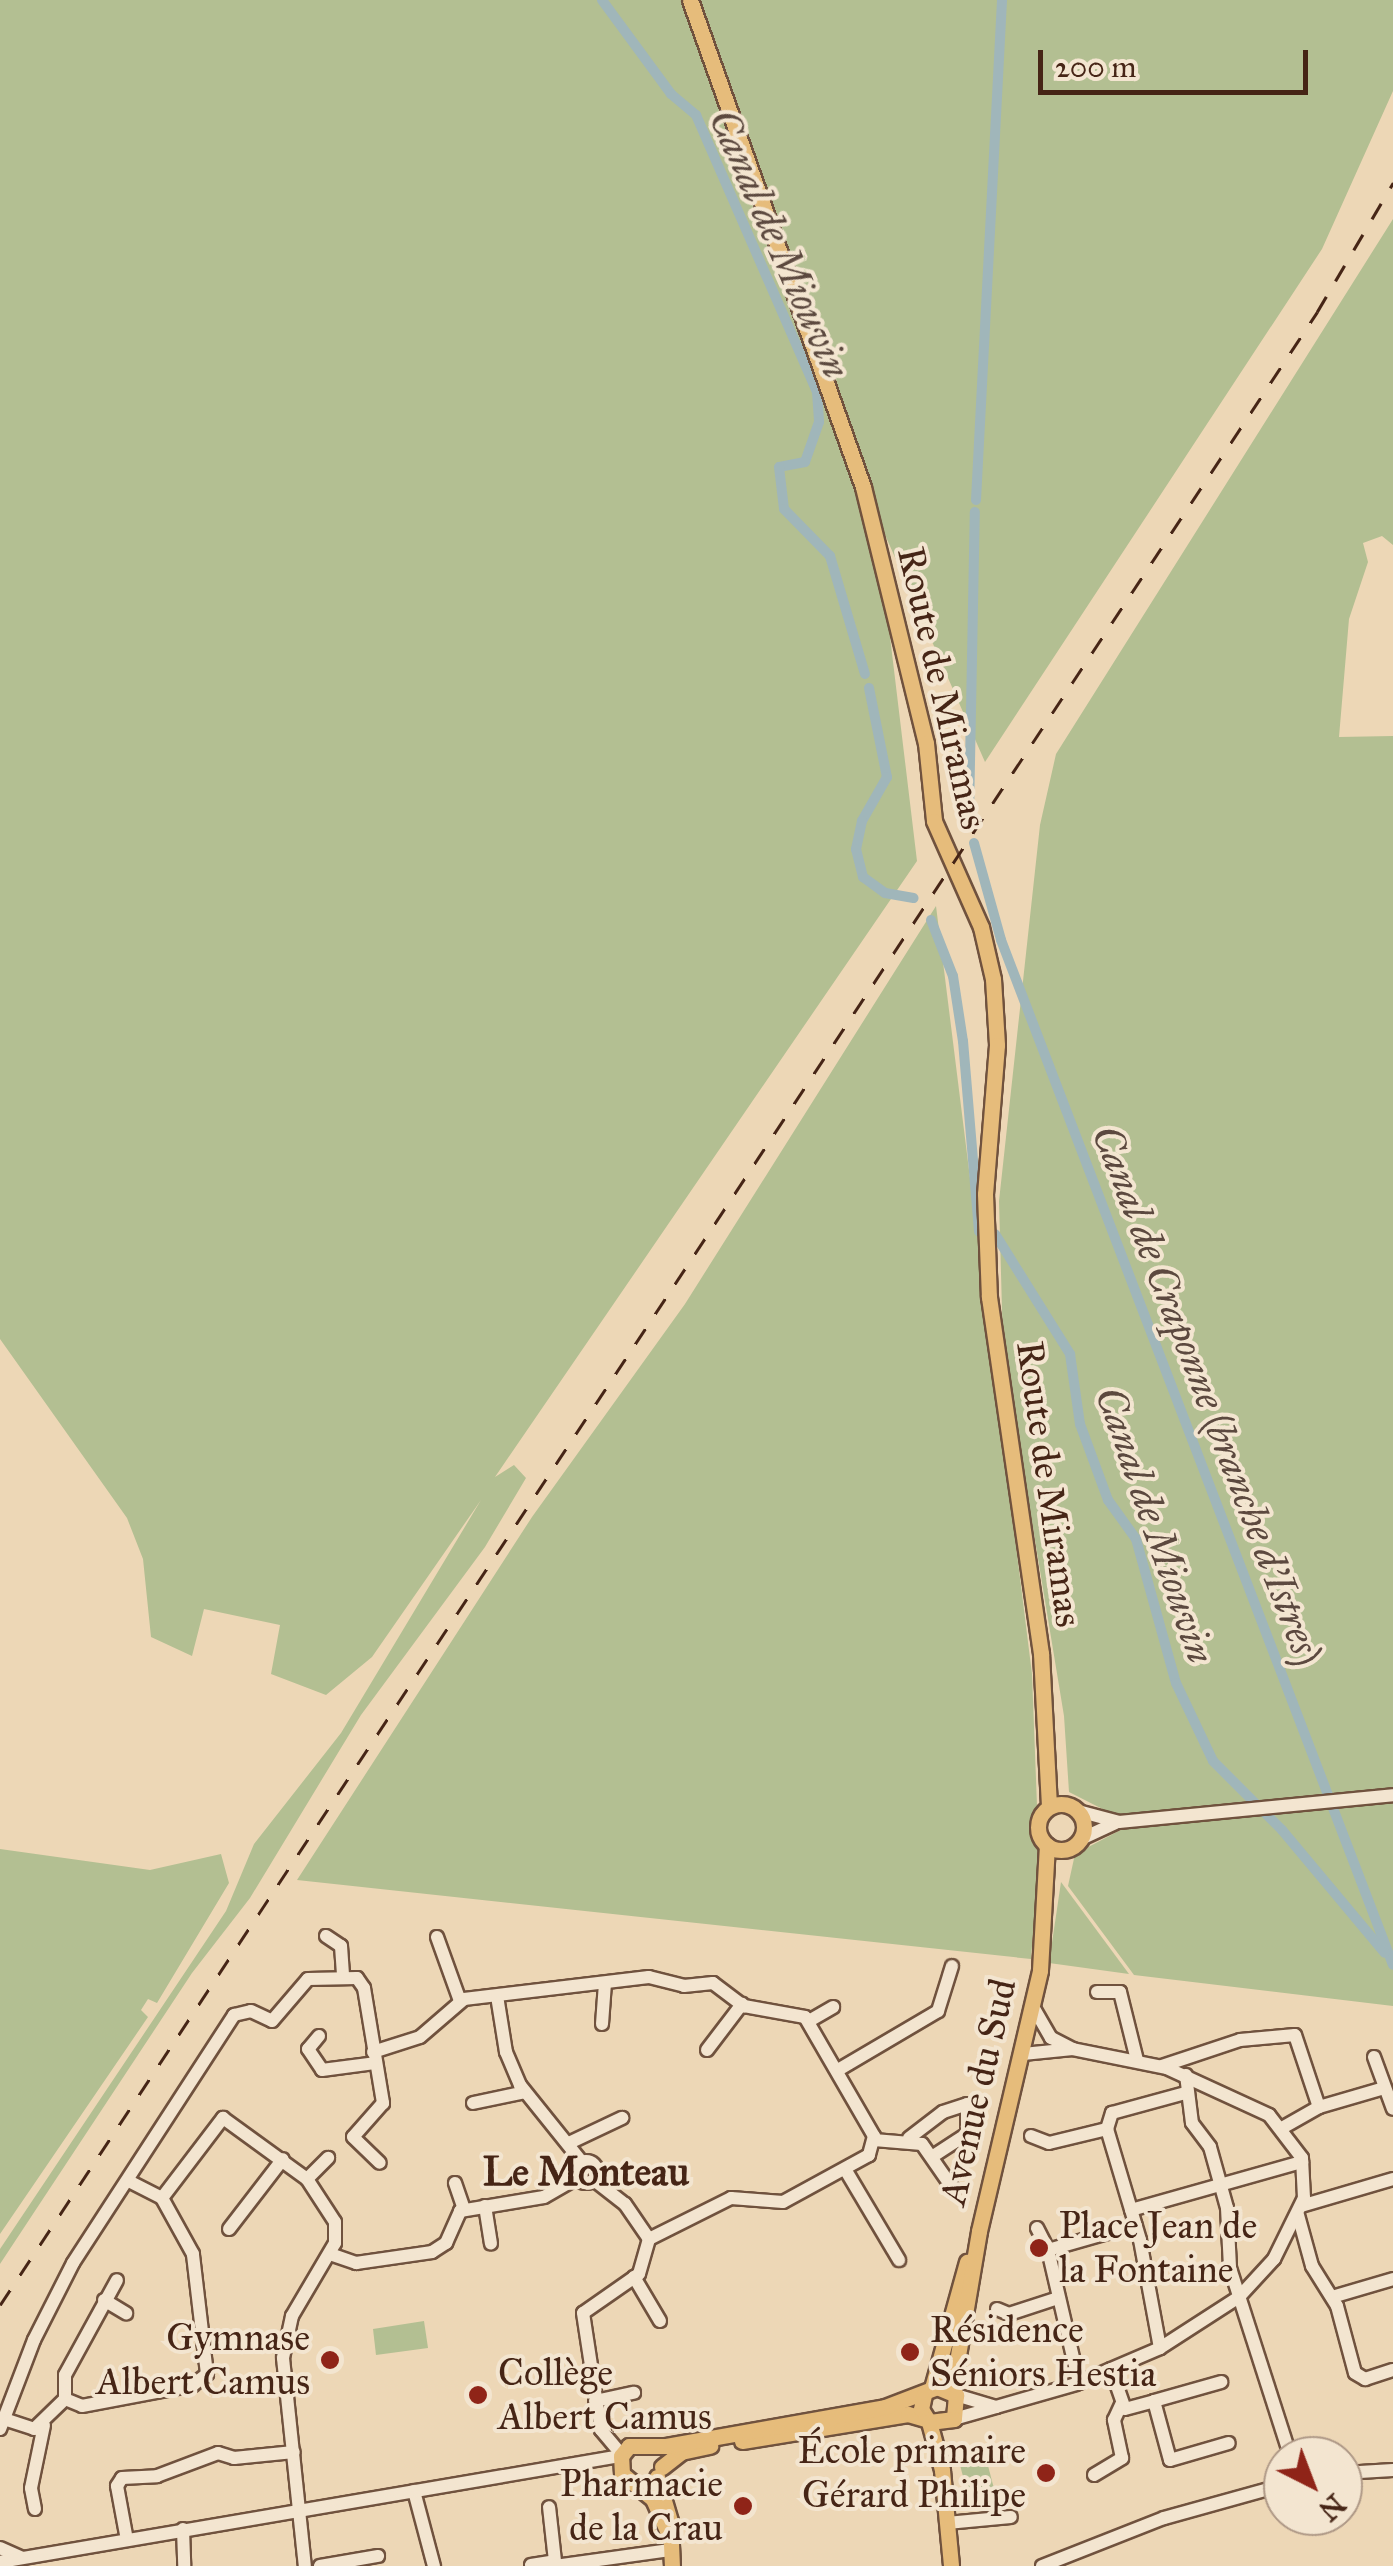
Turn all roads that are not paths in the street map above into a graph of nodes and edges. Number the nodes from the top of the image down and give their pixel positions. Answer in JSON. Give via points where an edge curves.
{"nodes":[{"id":1,"x":690,"y":0,"type":"edge"},
{"id":2,"x":1048,"y":1769,"type":"junction"},
{"id":3,"x":1393,"y":1795,"type":"edge"},
{"id":4,"x":1050,"y":1807,"type":"junction"},
{"id":5,"x":1075,"y":1809,"type":"junction"},
{"id":6,"x":1118,"y":1822,"type":"junction"},
{"id":7,"x":1075,"y":1843,"type":"junction"},
{"id":8,"x":1048,"y":1845,"type":"junction"},
{"id":9,"x":1049,"y":1886,"type":"junction"},
{"id":10,"x":326,"y":1936,"type":"dead end"},
{"id":11,"x":437,"y":1936,"type":"dead end"},
{"id":12,"x":952,"y":1966,"type":"dead end"},
{"id":13,"x":343,"y":1975,"type":"junction"},
{"id":14,"x":605,"y":1983,"type":"junction"},
{"id":15,"x":1097,"y":1992,"type":"dead end"},
{"id":16,"x":497,"y":1996,"type":"junction"},
{"id":17,"x":460,"y":2001,"type":"junction"},
{"id":18,"x":742,"y":2004,"type":"junction"},
{"id":19,"x":833,"y":2007,"type":"dead end"},
{"id":20,"x":1034,"y":2008,"type":"junction"},
{"id":21,"x":809,"y":2021,"type":"junction"},
{"id":22,"x":602,"y":2024,"type":"dead end"},
{"id":23,"x":319,"y":2036,"type":"dead end"},
{"id":24,"x":1052,"y":2038,"type":"junction"},
{"id":25,"x":1024,"y":2046,"type":"junction"},
{"id":26,"x":1073,"y":2049,"type":"junction"},
{"id":27,"x":707,"y":2050,"type":"dead end"},
{"id":28,"x":374,"y":2057,"type":"junction"},
{"id":29,"x":1374,"y":2057,"type":"dead end"},
{"id":30,"x":1137,"y":2060,"type":"junction"},
{"id":31,"x":1162,"y":2066,"type":"junction"},
{"id":32,"x":838,"y":2070,"type":"junction"},
{"id":33,"x":1186,"y":2074,"type":"junction"},
{"id":34,"x":1384,"y":2088,"type":"junction"},
{"id":35,"x":525,"y":2092,"type":"junction"},
{"id":36,"x":1185,"y":2093,"type":"junction"},
{"id":37,"x":473,"y":2103,"type":"dead end"},
{"id":38,"x":1319,"y":2107,"type":"junction"},
{"id":39,"x":1393,"y":2109,"type":"edge"},
{"id":40,"x":622,"y":2118,"type":"dead end"},
{"id":41,"x":1282,"y":2128,"type":"junction"},
{"id":42,"x":1107,"y":2129,"type":"junction"},
{"id":43,"x":1031,"y":2136,"type":"dead end"},
{"id":44,"x":909,"y":2138,"type":"junction"},
{"id":45,"x":874,"y":2140,"type":"junction"},
{"id":46,"x":570,"y":2143,"type":"junction"},
{"id":47,"x":935,"y":2154,"type":"junction"},
{"id":48,"x":328,"y":2158,"type":"dead end"},
{"id":49,"x":283,"y":2159,"type":"junction"},
{"id":50,"x":582,"y":2162,"type":"junction"},
{"id":51,"x":1302,"y":2162,"type":"junction"},
{"id":52,"x":380,"y":2163,"type":"dead end"},
{"id":53,"x":845,"y":2169,"type":"junction"},
{"id":54,"x":577,"y":2178,"type":"junction"},
{"id":55,"x":307,"y":2179,"type":"junction"},
{"id":56,"x":1393,"y":2179,"type":"edge"},
{"id":57,"x":594,"y":2180,"type":"junction"},
{"id":58,"x":128,"y":2182,"type":"junction"},
{"id":59,"x":455,"y":2184,"type":"dead end"},
{"id":60,"x":1220,"y":2184,"type":"junction"},
{"id":61,"x":954,"y":2190,"type":"dead end"},
{"id":62,"x":162,"y":2198,"type":"junction"},
{"id":63,"x":485,"y":2206,"type":"junction"},
{"id":64,"x":464,"y":2209,"type":"junction"},
{"id":65,"x":1131,"y":2210,"type":"junction"},
{"id":66,"x":1299,"y":2210,"type":"junction"},
{"id":67,"x":1136,"y":2225,"type":"junction"},
{"id":68,"x":1037,"y":2228,"type":"dead end"},
{"id":69,"x":229,"y":2229,"type":"dead end"},
{"id":70,"x":979,"y":2231,"type":"junction"},
{"id":71,"x":649,"y":2239,"type":"junction"},
{"id":72,"x":491,"y":2244,"type":"dead end"},
{"id":73,"x":1048,"y":2250,"type":"junction"},
{"id":74,"x":330,"y":2254,"type":"junction"},
{"id":75,"x":898,"y":2260,"type":"dead end"},
{"id":76,"x":634,"y":2277,"type":"junction"},
{"id":77,"x":1393,"y":2279,"type":"edge"},
{"id":78,"x":117,"y":2280,"type":"dead end"},
{"id":79,"x":1239,"y":2297,"type":"junction"},
{"id":80,"x":1058,"y":2298,"type":"junction"},
{"id":81,"x":1332,"y":2298,"type":"junction"},
{"id":82,"x":104,"y":2300,"type":"junction"},
{"id":83,"x":998,"y":2310,"type":"dead end"},
{"id":84,"x":126,"y":2314,"type":"dead end"},
{"id":85,"x":660,"y":2321,"type":"dead end"},
{"id":86,"x":1160,"y":2348,"type":"junction"},
{"id":87,"x":1111,"y":2369,"type":"junction"},
{"id":88,"x":1393,"y":2370,"type":"edge"},
{"id":89,"x":1080,"y":2382,"type":"junction"},
{"id":90,"x":1221,"y":2382,"type":"dead end"},
{"id":91,"x":928,"y":2391,"type":"junction"},
{"id":92,"x":634,"y":2393,"type":"dead end"},
{"id":93,"x":954,"y":2393,"type":"junction"},
{"id":94,"x":65,"y":2399,"type":"junction"},
{"id":95,"x":1154,"y":2400,"type":"junction"},
{"id":96,"x":596,"y":2401,"type":"junction"},
{"id":97,"x":1120,"y":2405,"type":"junction"},
{"id":98,"x":996,"y":2407,"type":"junction"},
{"id":99,"x":928,"y":2420,"type":"junction"},
{"id":100,"x":952,"y":2420,"type":"junction"},
{"id":101,"x":2,"y":2424,"type":"edge"},
{"id":102,"x":44,"y":2425,"type":"junction"},
{"id":103,"x":601,"y":2430,"type":"junction"},
{"id":104,"x":1284,"y":2436,"type":"edge"},
{"id":105,"x":1229,"y":2443,"type":"dead end"},
{"id":106,"x":651,"y":2444,"type":"junction"},
{"id":107,"x":621,"y":2449,"type":"junction"},
{"id":108,"x":294,"y":2452,"type":"junction"},
{"id":109,"x":596,"y":2462,"type":"junction"},
{"id":110,"x":942,"y":2470,"type":"junction"},
{"id":111,"x":1393,"y":2470,"type":"edge"},
{"id":112,"x":660,"y":2472,"type":"junction"},
{"id":113,"x":1363,"y":2472,"type":"edge"},
{"id":114,"x":622,"y":2474,"type":"junction"},
{"id":115,"x":1094,"y":2475,"type":"dead end"},
{"id":116,"x":636,"y":2484,"type":"junction"},
{"id":117,"x":414,"y":2490,"type":"junction"},
{"id":118,"x":1263,"y":2491,"type":"edge"},
{"id":119,"x":548,"y":2507,"type":"dead end"},
{"id":120,"x":34,"y":2508,"type":"dead end"},
{"id":121,"x":300,"y":2510,"type":"junction"},
{"id":122,"x":1012,"y":2516,"type":"dead end"},
{"id":123,"x":947,"y":2523,"type":"junction"},
{"id":124,"x":183,"y":2530,"type":"junction"},
{"id":125,"x":128,"y":2540,"type":"junction"},
{"id":126,"x":0,"y":2548,"type":"edge"},
{"id":127,"x":665,"y":2554,"type":"edge"},
{"id":128,"x":378,"y":2556,"type":"dead end"},
{"id":129,"x":25,"y":2558,"type":"junction"},
{"id":130,"x":0,"y":2562,"type":"edge"},
{"id":131,"x":555,"y":2564,"type":"edge"},
{"id":132,"x":531,"y":2565,"type":"edge"},
{"id":133,"x":184,"y":2566,"type":"edge"},
{"id":134,"x":305,"y":2566,"type":"edge"},
{"id":135,"x":320,"y":2566,"type":"edge"},
{"id":136,"x":434,"y":2566,"type":"edge"},
{"id":137,"x":951,"y":2566,"type":"edge"},
{"id":138,"x":1042,"y":2566,"type":"edge"}],
"edges":[{"from":1,"to":2,"type":"main road","name":"Route de Miramas","via":[[863,488],[926,743],[934,821],[980,927],[993,980],[997,1044],[985,1194],[989,1297],[1041,1652]]},
{"from":2,"to":4,"type":"main road","name":"Route de Miramas"},
{"from":2,"to":5,"type":"main road","name":"Route de Miramas"},
{"from":3,"to":6,"type":"street"},
{"from":4,"to":5,"type":"main road"},
{"from":4,"to":8,"type":"main road","name":"Route de Miramas","via":[[1038,1826]]},
{"from":5,"to":6,"type":"street"},
{"from":5,"to":7,"type":"main road"},
{"from":6,"to":7,"type":"street"},
{"from":7,"to":8,"type":"main road"},
{"from":7,"to":9,"type":"main road"},
{"from":8,"to":9,"type":"main road"},
{"from":9,"to":20,"type":"main road","name":"Avenue du Sud"},
{"from":10,"to":13,"type":"street","via":[[341,1946]]},
{"from":11,"to":17,"type":"street"},
{"from":12,"to":32,"type":"street","via":[[938,2011]]},
{"from":13,"to":28,"type":"street","via":[[364,1988]]},
{"from":13,"to":58,"type":"street","via":[[302,1982],[272,2021],[240,2012]]},
{"from":14,"to":16,"type":"street"},
{"from":14,"to":18,"type":"street","via":[[714,1983]]},
{"from":14,"to":22,"type":"street"},
{"from":15,"to":30,"type":"street","via":[[1120,1992]]},
{"from":16,"to":17,"type":"street"},
{"from":16,"to":35,"type":"street","via":[[506,2052]]},
{"from":17,"to":28,"type":"street","via":[[420,2037]]},
{"from":18,"to":21,"type":"street"},
{"from":18,"to":27,"type":"street"},
{"from":19,"to":21,"type":"street"},
{"from":20,"to":24,"type":"street"},
{"from":20,"to":25,"type":"main road","name":"Avenue du Sud"},
{"from":21,"to":32,"type":"street"},
{"from":23,"to":28,"type":"street","via":[[308,2050],[322,2070]]},
{"from":24,"to":25,"type":"street"},
{"from":24,"to":26,"type":"street"},
{"from":25,"to":26,"type":"street"},
{"from":25,"to":70,"type":"main road","name":"Avenue du Sud"},
{"from":26,"to":30,"type":"street"},
{"from":28,"to":52,"type":"street","via":[[383,2107],[353,2136]]},
{"from":29,"to":34,"type":"street"},
{"from":30,"to":31,"type":"street"},
{"from":31,"to":33,"type":"street"},
{"from":31,"to":38,"type":"street","via":[[1240,2040],[1295,2035]]},
{"from":32,"to":45,"type":"street"},
{"from":33,"to":36,"type":"street"},
{"from":33,"to":41,"type":"street","via":[[1238,2095]]},
{"from":34,"to":38,"type":"street"},
{"from":34,"to":39,"type":"street"},
{"from":35,"to":37,"type":"street"},
{"from":35,"to":46,"type":"street"},
{"from":36,"to":42,"type":"street","via":[[1112,2113]]},
{"from":36,"to":60,"type":"street"},
{"from":38,"to":41,"type":"street"},
{"from":40,"to":46,"type":"street"},
{"from":41,"to":51,"type":"street"},
{"from":42,"to":43,"type":"street","via":[[1049,2142]]},
{"from":42,"to":65,"type":"street"},
{"from":44,"to":45,"type":"street"},
{"from":44,"to":47,"type":"street"},
{"from":44,"to":47,"type":"street","via":[[943,2112],[972,2107],[967,2134]]},
{"from":45,"to":53,"type":"street","via":[[869,2155]]},
{"from":46,"to":50,"type":"street"},
{"from":47,"to":61,"type":"street"},
{"from":48,"to":55,"type":"street"},
{"from":49,"to":55,"type":"street"},
{"from":49,"to":62,"type":"street","via":[[223,2118]]},
{"from":49,"to":69,"type":"street"},
{"from":50,"to":54,"type":"street"},
{"from":50,"to":57,"type":"street","via":[[596,2166]]},
{"from":51,"to":60,"type":"street"},
{"from":51,"to":66,"type":"street"},
{"from":53,"to":71,"type":"street","via":[[775,2206],[740,2196]]},
{"from":53,"to":75,"type":"street"},
{"from":54,"to":57,"type":"street"},
{"from":54,"to":63,"type":"street","via":[[544,2198]]},
{"from":55,"to":74,"type":"street","via":[[335,2222]]},
{"from":56,"to":66,"type":"street"},
{"from":57,"to":71,"type":"street","via":[[624,2204]]},
{"from":58,"to":62,"type":"street"},
{"from":58,"to":101,"type":"street","via":[[73,2263]]},
{"from":59,"to":64,"type":"street"},
{"from":60,"to":65,"type":"street"},
{"from":60,"to":79,"type":"street"},
{"from":62,"to":94,"type":"street","via":[[192,2254],[207,2374],[193,2385],[82,2406]]},
{"from":63,"to":64,"type":"street"},
{"from":63,"to":72,"type":"street"},
{"from":64,"to":74,"type":"street","via":[[446,2243],[432,2252],[356,2263]]},
{"from":65,"to":67,"type":"street"},
{"from":66,"to":79,"type":"street","via":[[1274,2260]]},
{"from":66,"to":81,"type":"street","via":[[1312,2266]]},
{"from":67,"to":73,"type":"street"},
{"from":67,"to":86,"type":"street"},
{"from":68,"to":73,"type":"street"},
{"from":70,"to":91,"type":"main road","name":"Avenue du Sud"},
{"from":70,"to":93,"type":"main road","name":"Avenue du Sud"},
{"from":71,"to":76,"type":"street"},
{"from":73,"to":80,"type":"street"},
{"from":74,"to":108,"type":"street","via":[[303,2293],[285,2346]]},
{"from":76,"to":85,"type":"street"},
{"from":76,"to":96,"type":"street","via":[[583,2313]]},
{"from":77,"to":81,"type":"street"},
{"from":78,"to":82,"type":"street"},
{"from":79,"to":86,"type":"street"},
{"from":79,"to":104,"type":"street"},
{"from":80,"to":83,"type":"street","via":[[1010,2314]]},
{"from":80,"to":89,"type":"street"},
{"from":81,"to":88,"type":"street","via":[[1358,2378]]},
{"from":82,"to":84,"type":"street"},
{"from":82,"to":94,"type":"street","via":[[65,2375]]},
{"from":86,"to":87,"type":"street"},
{"from":87,"to":89,"type":"street"},
{"from":87,"to":97,"type":"street"},
{"from":89,"to":98,"type":"street"},
{"from":90,"to":95,"type":"street"},
{"from":91,"to":93,"type":"main road"},
{"from":91,"to":99,"type":"main road"},
{"from":91,"to":106,"type":"main road","via":[[885,2407]]},
{"from":92,"to":96,"type":"street"},
{"from":93,"to":98,"type":"street"},
{"from":93,"to":100,"type":"main road","name":"Avenue du Sud"},
{"from":94,"to":102,"type":"street"},
{"from":95,"to":97,"type":"street"},
{"from":95,"to":105,"type":"street","via":[[1170,2460]]},
{"from":96,"to":103,"type":"street"},
{"from":97,"to":115,"type":"street","via":[[1114,2420],[1122,2458]]},
{"from":98,"to":100,"type":"street"},
{"from":99,"to":100,"type":"main road"},
{"from":99,"to":110,"type":"main road"},
{"from":99,"to":112,"type":"main road","via":[[908,2414],[695,2449]]},
{"from":100,"to":110,"type":"main road","name":"Avenue du Sud"},
{"from":101,"to":102,"type":"street"},
{"from":102,"to":120,"type":"street","via":[[31,2488]]},
{"from":103,"to":107,"type":"street"},
{"from":103,"to":109,"type":"street"},
{"from":106,"to":107,"type":"main road"},
{"from":106,"to":112,"type":"main road"},
{"from":107,"to":109,"type":"street"},
{"from":107,"to":114,"type":"main road"},
{"from":108,"to":121,"type":"street"},
{"from":108,"to":125,"type":"street","via":[[234,2458],[218,2452],[156,2476],[122,2478],[117,2486]]},
{"from":109,"to":114,"type":"street"},
{"from":109,"to":117,"type":"street"},
{"from":110,"to":123,"type":"main road"},
{"from":111,"to":113,"type":"street"},
{"from":112,"to":116,"type":"main road"},
{"from":112,"to":127,"type":"main road"},
{"from":114,"to":116,"type":"main road"},
{"from":116,"to":127,"type":"main road","via":[[653,2499]]},
{"from":117,"to":121,"type":"street"},
{"from":117,"to":136,"type":"street"},
{"from":118,"to":138,"type":"street","via":[[1164,2518]]},
{"from":119,"to":131,"type":"street"},
{"from":121,"to":124,"type":"street"},
{"from":121,"to":134,"type":"street"},
{"from":122,"to":123,"type":"street"},
{"from":123,"to":137,"type":"main road"},
{"from":124,"to":125,"type":"street"},
{"from":124,"to":133,"type":"street"},
{"from":125,"to":129,"type":"street"},
{"from":126,"to":129,"type":"street"},
{"from":127,"to":131,"type":"street"},
{"from":128,"to":135,"type":"street"},
{"from":129,"to":130,"type":"street"},
{"from":131,"to":132,"type":"street"}]}
